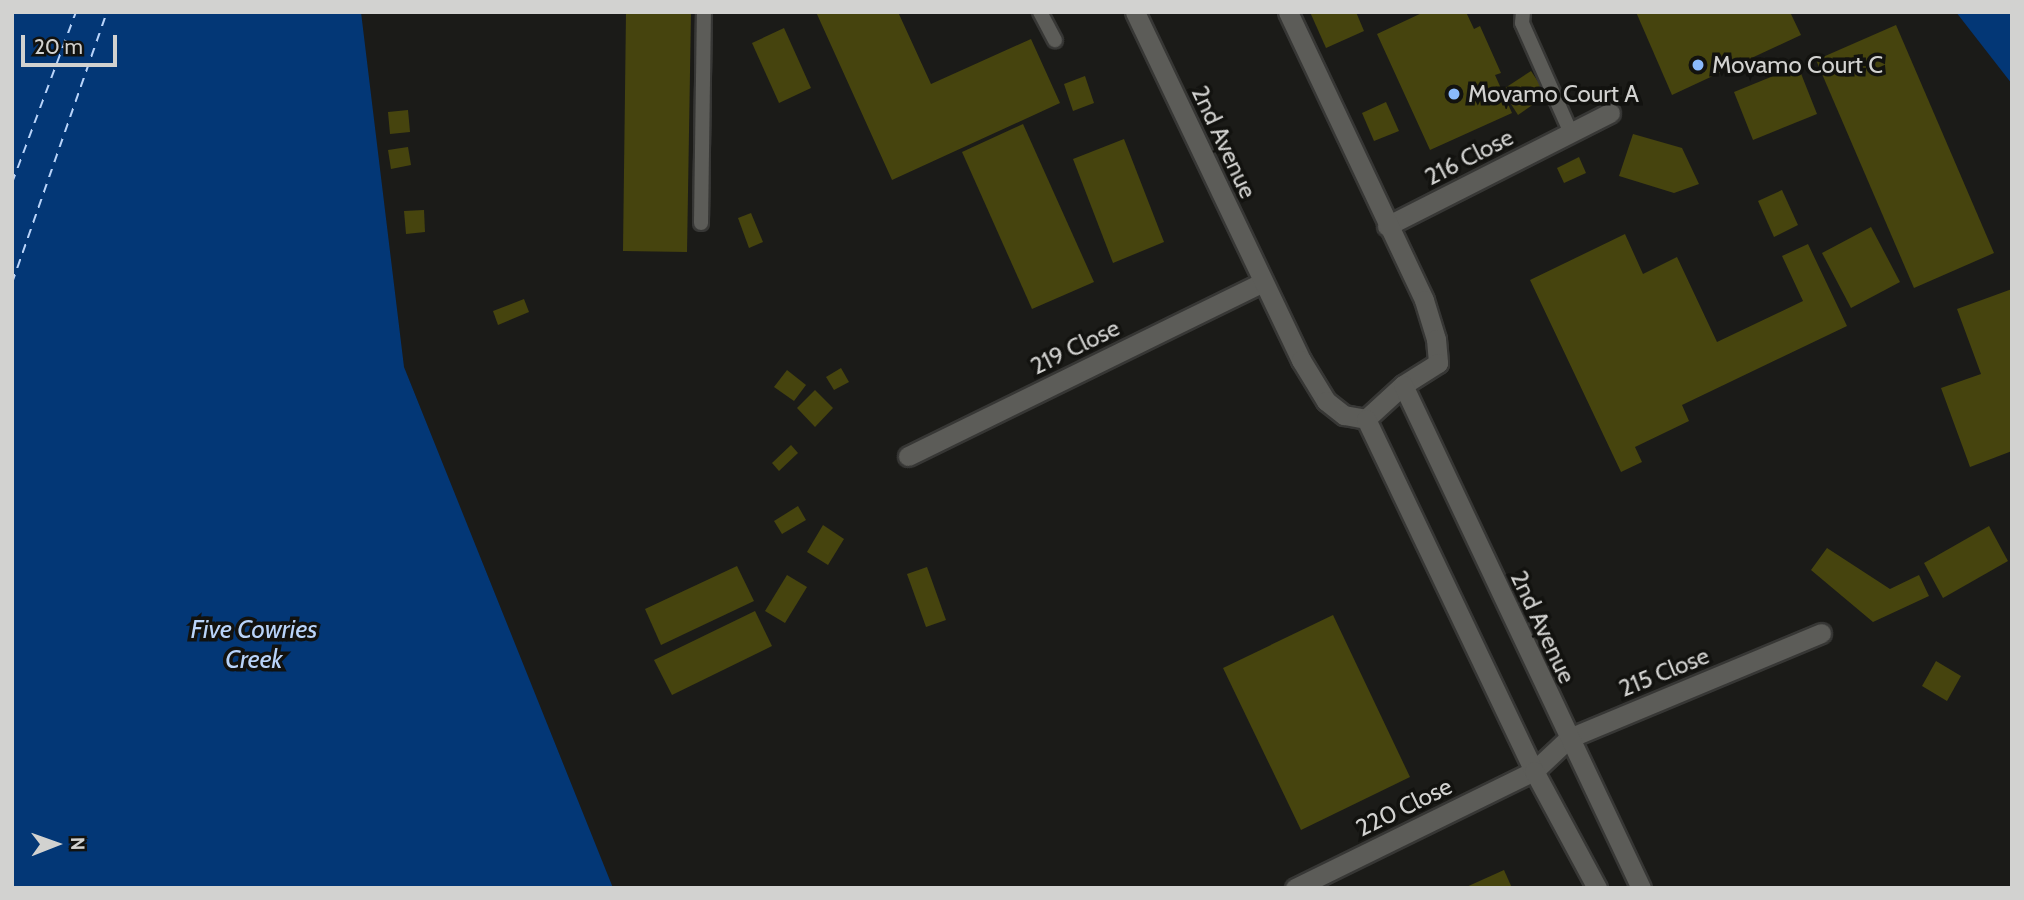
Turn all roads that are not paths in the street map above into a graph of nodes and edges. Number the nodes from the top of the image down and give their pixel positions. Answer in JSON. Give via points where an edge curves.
{"nodes":[{"id":1,"x":704,"y":12,"type":"edge"},
{"id":2,"x":1040,"y":12,"type":"edge"},
{"id":3,"x":1135,"y":12,"type":"edge"},
{"id":4,"x":1288,"y":12,"type":"edge"},
{"id":5,"x":1523,"y":12,"type":"edge"},
{"id":6,"x":1055,"y":40,"type":"dead end"},
{"id":7,"x":1610,"y":113,"type":"dead end"},
{"id":8,"x":1571,"y":133,"type":"junction"},
{"id":9,"x":701,"y":223,"type":"dead end"},
{"id":10,"x":1387,"y":226,"type":"junction"},
{"id":11,"x":1263,"y":282,"type":"junction"},
{"id":12,"x":1403,"y":385,"type":"junction"},
{"id":13,"x":1366,"y":419,"type":"junction"},
{"id":14,"x":908,"y":456,"type":"dead end"},
{"id":15,"x":1821,"y":633,"type":"dead end"},
{"id":16,"x":1569,"y":738,"type":"junction"},
{"id":17,"x":1534,"y":771,"type":"junction"},
{"id":18,"x":1296,"y":888,"type":"edge"},
{"id":19,"x":1597,"y":888,"type":"edge"},
{"id":20,"x":1641,"y":888,"type":"edge"}],
"edges":[{"from":1,"to":9,"type":"lane"},
{"from":2,"to":6,"type":"lane"},
{"from":3,"to":11,"type":"street","name":"2nd Avenue"},
{"from":4,"to":10,"type":"street"},
{"from":5,"to":8,"type":"lane","via":[[1522,23]]},
{"from":7,"to":8,"type":"street","name":"216 Close"},
{"from":8,"to":10,"type":"street","name":"216 Close"},
{"from":10,"to":12,"type":"street","via":[[1424,300],[1436,339],[1438,363]]},
{"from":11,"to":13,"type":"street","name":"2nd Avenue","via":[[1326,401],[1344,415]]},
{"from":11,"to":14,"type":"street","name":"219 Close"},
{"from":12,"to":13,"type":"street"},
{"from":12,"to":16,"type":"street","name":"2nd Avenue"},
{"from":13,"to":17,"type":"street"},
{"from":15,"to":16,"type":"street","name":"215 Close"},
{"from":16,"to":17,"type":"street","name":"215 Close"},
{"from":16,"to":20,"type":"street","name":"2nd Avenue"},
{"from":17,"to":18,"type":"street","name":"220 Close"},
{"from":17,"to":19,"type":"street"}]}
